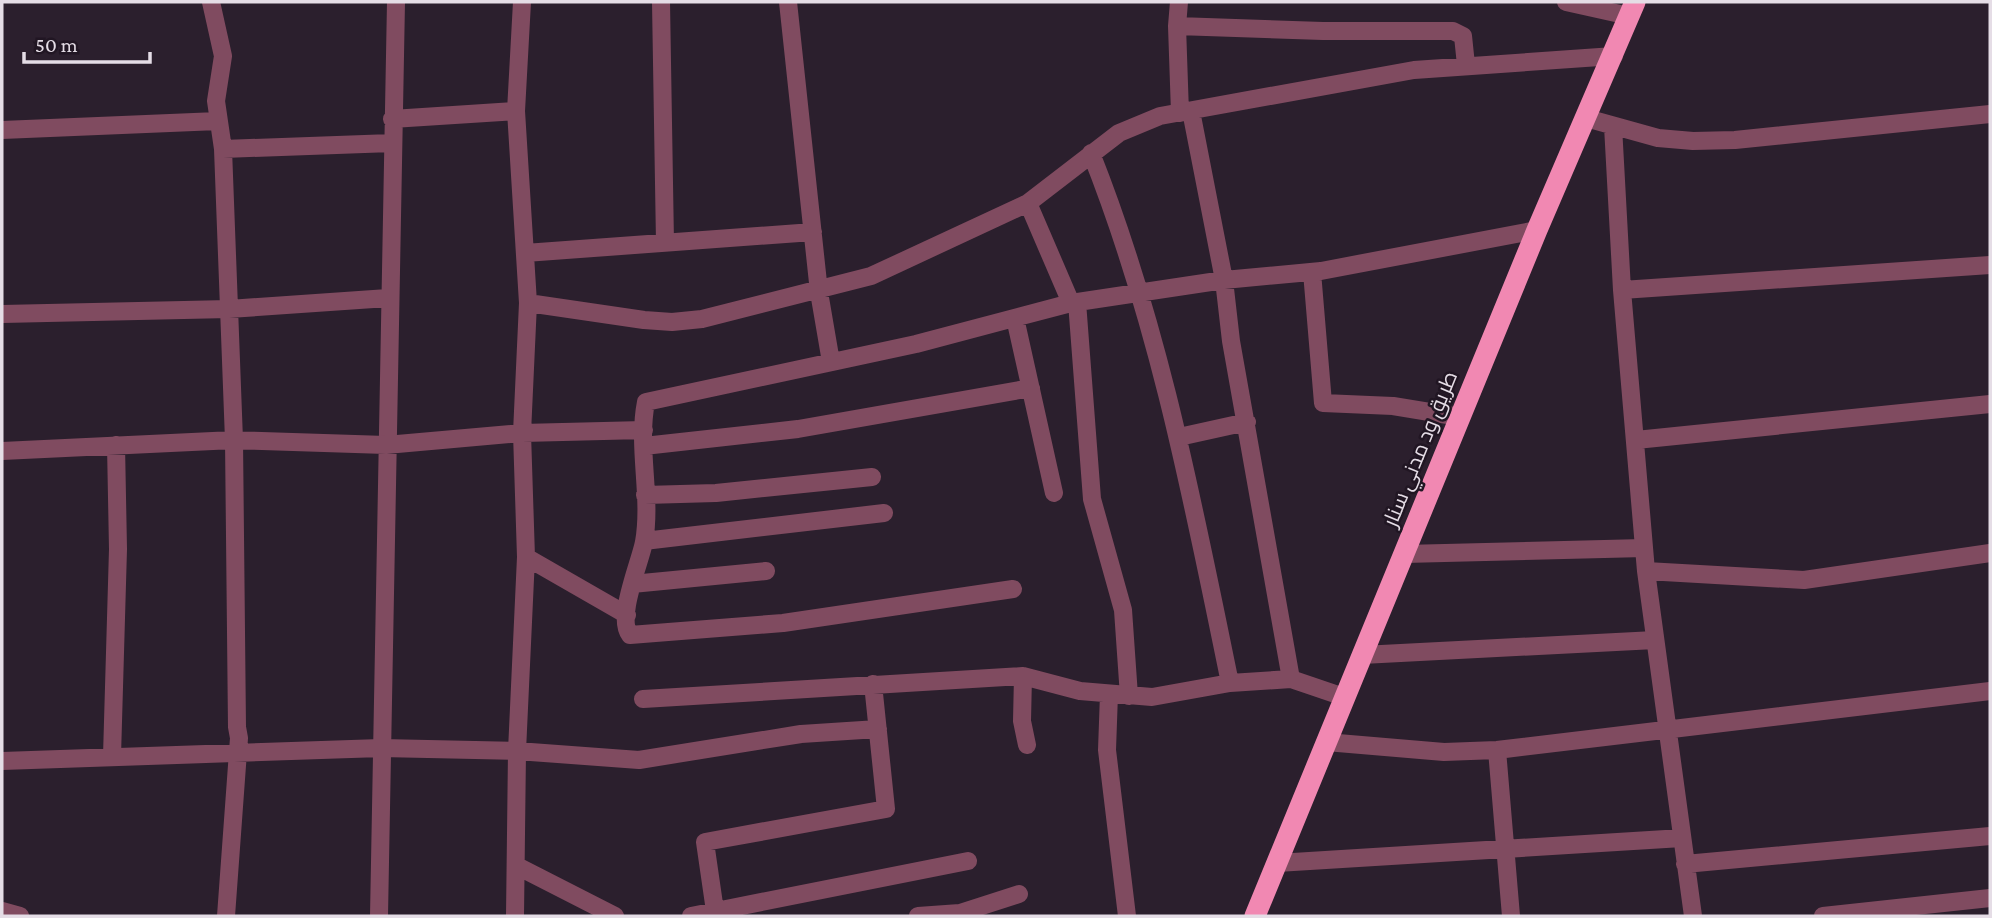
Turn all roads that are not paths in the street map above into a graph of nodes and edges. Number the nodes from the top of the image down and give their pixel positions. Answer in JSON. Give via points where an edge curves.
{"nodes":[{"id":1,"x":211,"y":2,"type":"edge"},
{"id":2,"x":396,"y":2,"type":"edge"},
{"id":3,"x":522,"y":2,"type":"edge"},
{"id":4,"x":662,"y":2,"type":"edge"},
{"id":5,"x":788,"y":2,"type":"edge"},
{"id":6,"x":1179,"y":2,"type":"edge"},
{"id":7,"x":1567,"y":2,"type":"edge"},
{"id":8,"x":1632,"y":9,"type":"edge"},
{"id":9,"x":1177,"y":26,"type":"junction"},
{"id":10,"x":1614,"y":56,"type":"junction"},
{"id":11,"x":1466,"y":65,"type":"junction"},
{"id":12,"x":516,"y":111,"type":"junction"},
{"id":13,"x":1186,"y":112,"type":"junction"},
{"id":14,"x":1990,"y":114,"type":"edge"},
{"id":15,"x":1586,"y":118,"type":"junction"},
{"id":16,"x":392,"y":119,"type":"junction"},
{"id":17,"x":218,"y":121,"type":"junction"},
{"id":18,"x":1613,"y":126,"type":"junction"},
{"id":19,"x":2,"y":130,"type":"edge"},
{"id":20,"x":392,"y":143,"type":"junction"},
{"id":21,"x":223,"y":149,"type":"junction"},
{"id":22,"x":1091,"y":153,"type":"junction"},
{"id":23,"x":1028,"y":203,"type":"junction"},
{"id":24,"x":1536,"y":230,"type":"junction"},
{"id":25,"x":813,"y":232,"type":"junction"},
{"id":26,"x":665,"y":243,"type":"junction"},
{"id":27,"x":525,"y":253,"type":"junction"},
{"id":28,"x":1990,"y":265,"type":"edge"},
{"id":29,"x":1312,"y":272,"type":"junction"},
{"id":30,"x":1224,"y":280,"type":"junction"},
{"id":31,"x":1141,"y":290,"type":"junction"},
{"id":32,"x":1622,"y":290,"type":"junction"},
{"id":33,"x":819,"y":292,"type":"junction"},
{"id":34,"x":388,"y":298,"type":"junction"},
{"id":35,"x":1074,"y":302,"type":"junction"},
{"id":36,"x":528,"y":303,"type":"junction"},
{"id":37,"x":229,"y":309,"type":"junction"},
{"id":38,"x":2,"y":314,"type":"edge"},
{"id":39,"x":1015,"y":318,"type":"junction"},
{"id":40,"x":831,"y":362,"type":"junction"},
{"id":41,"x":1031,"y":388,"type":"junction"},
{"id":42,"x":1990,"y":404,"type":"edge"},
{"id":43,"x":1460,"y":417,"type":"junction"},
{"id":44,"x":1247,"y":422,"type":"junction"},
{"id":45,"x":522,"y":433,"type":"junction"},
{"id":46,"x":1179,"y":437,"type":"junction"},
{"id":47,"x":644,"y":438,"type":"junction"},
{"id":48,"x":234,"y":440,"type":"junction"},
{"id":49,"x":1636,"y":440,"type":"junction"},
{"id":50,"x":116,"y":445,"type":"junction"},
{"id":51,"x":386,"y":445,"type":"junction"},
{"id":52,"x":2,"y":452,"type":"edge"},
{"id":53,"x":872,"y":477,"type":"dead end"},
{"id":54,"x":1054,"y":493,"type":"dead end"},
{"id":55,"x":645,"y":495,"type":"junction"},
{"id":56,"x":884,"y":513,"type":"dead end"},
{"id":57,"x":644,"y":541,"type":"junction"},
{"id":58,"x":1644,"y":548,"type":"junction"},
{"id":59,"x":1990,"y":553,"type":"edge"},
{"id":60,"x":1404,"y":554,"type":"junction"},
{"id":61,"x":526,"y":558,"type":"junction"},
{"id":62,"x":766,"y":571,"type":"dead end"},
{"id":63,"x":1646,"y":571,"type":"junction"},
{"id":64,"x":632,"y":583,"type":"junction"},
{"id":65,"x":1013,"y":589,"type":"dead end"},
{"id":66,"x":627,"y":615,"type":"junction"},
{"id":67,"x":1655,"y":640,"type":"junction"},
{"id":68,"x":1362,"y":655,"type":"junction"},
{"id":69,"x":1023,"y":676,"type":"junction"},
{"id":70,"x":1291,"y":680,"type":"junction"},
{"id":71,"x":1230,"y":682,"type":"junction"},
{"id":72,"x":873,"y":684,"type":"junction"},
{"id":73,"x":1990,"y":691,"type":"edge"},
{"id":74,"x":1109,"y":694,"type":"junction"},
{"id":75,"x":1129,"y":696,"type":"junction"},
{"id":76,"x":1344,"y":697,"type":"junction"},
{"id":77,"x":643,"y":699,"type":"dead end"},
{"id":78,"x":878,"y":729,"type":"junction"},
{"id":79,"x":1667,"y":732,"type":"junction"},
{"id":80,"x":1326,"y":741,"type":"junction"},
{"id":81,"x":1027,"y":744,"type":"dead end"},
{"id":82,"x":381,"y":748,"type":"junction"},
{"id":83,"x":1497,"y":750,"type":"junction"},
{"id":84,"x":239,"y":751,"type":"junction"},
{"id":85,"x":517,"y":751,"type":"junction"},
{"id":86,"x":111,"y":756,"type":"junction"},
{"id":87,"x":2,"y":761,"type":"edge"},
{"id":88,"x":1990,"y":836,"type":"edge"},
{"id":89,"x":1682,"y":838,"type":"junction"},
{"id":90,"x":1503,"y":849,"type":"junction"},
{"id":91,"x":968,"y":861,"type":"dead end"},
{"id":92,"x":1277,"y":863,"type":"junction"},
{"id":93,"x":1685,"y":864,"type":"junction"},
{"id":94,"x":517,"y":866,"type":"junction"},
{"id":95,"x":1019,"y":894,"type":"dead end"},
{"id":96,"x":1990,"y":898,"type":"edge"},
{"id":97,"x":2,"y":911,"type":"edge"},
{"id":98,"x":715,"y":911,"type":"junction"},
{"id":99,"x":1882,"y":914,"type":"edge"},
{"id":100,"x":20,"y":916,"type":"edge"},
{"id":101,"x":226,"y":916,"type":"edge"},
{"id":102,"x":379,"y":916,"type":"edge"},
{"id":103,"x":515,"y":916,"type":"edge"},
{"id":104,"x":615,"y":916,"type":"edge"},
{"id":105,"x":691,"y":916,"type":"edge"},
{"id":106,"x":918,"y":916,"type":"edge"},
{"id":107,"x":1127,"y":916,"type":"edge"},
{"id":108,"x":1255,"y":916,"type":"edge"},
{"id":109,"x":1511,"y":916,"type":"edge"},
{"id":110,"x":1693,"y":916,"type":"edge"},
{"id":111,"x":1823,"y":916,"type":"edge"}],
"edges":[{"from":1,"to":17,"type":"street","via":[[222,56]]},
{"from":2,"to":16,"type":"street"},
{"from":3,"to":12,"type":"street"},
{"from":4,"to":26,"type":"street"},
{"from":5,"to":25,"type":"street"},
{"from":6,"to":9,"type":"street"},
{"from":7,"to":8,"type":"street"},
{"from":8,"to":10,"type":"highway","name":"طريق ود مدني سنار"},
{"from":9,"to":11,"type":"street","via":[[1453,31],[1463,36]]},
{"from":9,"to":13,"type":"street"},
{"from":10,"to":11,"type":"street"},
{"from":10,"to":15,"type":"highway","name":"طريق ود مدني سنار"},
{"from":11,"to":13,"type":"street","via":[[1415,70]]},
{"from":12,"to":16,"type":"street"},
{"from":12,"to":27,"type":"street"},
{"from":13,"to":22,"type":"street","via":[[1138,124]]},
{"from":13,"to":30,"type":"street"},
{"from":14,"to":18,"type":"street","via":[[1735,140],[1658,138]]},
{"from":15,"to":18,"type":"street"},
{"from":15,"to":24,"type":"highway","name":"طريق ود مدني سنار"},
{"from":16,"to":20,"type":"street"},
{"from":17,"to":19,"type":"street"},
{"from":17,"to":21,"type":"street"},
{"from":18,"to":32,"type":"street"},
{"from":20,"to":21,"type":"street"},
{"from":20,"to":34,"type":"street"},
{"from":21,"to":37,"type":"street"},
{"from":22,"to":23,"type":"street"},
{"from":22,"to":31,"type":"street"},
{"from":23,"to":33,"type":"street","via":[[871,276]]},
{"from":23,"to":35,"type":"street"},
{"from":24,"to":29,"type":"street"},
{"from":24,"to":43,"type":"highway","name":"طريق ود مدني سنار"},
{"from":25,"to":26,"type":"street"},
{"from":25,"to":33,"type":"street"},
{"from":26,"to":27,"type":"street"},
{"from":27,"to":36,"type":"street"},
{"from":28,"to":32,"type":"street"},
{"from":29,"to":30,"type":"street"},
{"from":29,"to":43,"type":"street","via":[[1322,403],[1393,405]]},
{"from":30,"to":31,"type":"street"},
{"from":30,"to":44,"type":"street"},
{"from":31,"to":35,"type":"street"},
{"from":31,"to":46,"type":"street"},
{"from":32,"to":49,"type":"street"},
{"from":33,"to":36,"type":"street","via":[[672,322]]},
{"from":33,"to":40,"type":"street"},
{"from":34,"to":37,"type":"street"},
{"from":34,"to":51,"type":"street"},
{"from":35,"to":39,"type":"street"},
{"from":35,"to":75,"type":"street","via":[[1093,499],[1123,610]]},
{"from":36,"to":45,"type":"street"},
{"from":37,"to":38,"type":"street"},
{"from":37,"to":48,"type":"street"},
{"from":39,"to":40,"type":"street"},
{"from":39,"to":41,"type":"street"},
{"from":40,"to":47,"type":"street","via":[[646,402]]},
{"from":41,"to":47,"type":"street","via":[[798,429]]},
{"from":41,"to":54,"type":"street"},
{"from":42,"to":49,"type":"street"},
{"from":43,"to":60,"type":"highway","name":"طريق ود مدني سنار"},
{"from":44,"to":46,"type":"street"},
{"from":44,"to":70,"type":"street"},
{"from":45,"to":47,"type":"street"},
{"from":45,"to":51,"type":"street"},
{"from":45,"to":61,"type":"street"},
{"from":46,"to":71,"type":"street"},
{"from":47,"to":55,"type":"street"},
{"from":48,"to":50,"type":"street"},
{"from":48,"to":51,"type":"street"},
{"from":48,"to":84,"type":"street"},
{"from":49,"to":58,"type":"street"},
{"from":50,"to":52,"type":"street"},
{"from":50,"to":86,"type":"street"},
{"from":51,"to":82,"type":"street"},
{"from":53,"to":55,"type":"street"},
{"from":55,"to":57,"type":"street"},
{"from":56,"to":57,"type":"street"},
{"from":57,"to":64,"type":"street"},
{"from":58,"to":60,"type":"street"},
{"from":58,"to":63,"type":"street"},
{"from":59,"to":63,"type":"street","via":[[1804,580]]},
{"from":60,"to":68,"type":"highway","name":"طريق ود مدني سنار"},
{"from":61,"to":66,"type":"street"},
{"from":61,"to":85,"type":"street"},
{"from":62,"to":64,"type":"street"},
{"from":63,"to":67,"type":"street"},
{"from":64,"to":66,"type":"street"},
{"from":65,"to":66,"type":"street","via":[[783,623],[638,636],[627,631]]},
{"from":67,"to":68,"type":"street"},
{"from":67,"to":79,"type":"street"},
{"from":68,"to":76,"type":"highway","name":"طريق ود مدني سنار"},
{"from":69,"to":72,"type":"street"},
{"from":69,"to":74,"type":"street"},
{"from":69,"to":81,"type":"street","via":[[1022,721]]},
{"from":70,"to":71,"type":"street"},
{"from":70,"to":76,"type":"street"},
{"from":71,"to":75,"type":"street","via":[[1167,695]]},
{"from":72,"to":77,"type":"street"},
{"from":72,"to":78,"type":"street"},
{"from":73,"to":79,"type":"street"},
{"from":74,"to":75,"type":"street"},
{"from":74,"to":107,"type":"street","via":[[1107,750]]},
{"from":76,"to":80,"type":"highway","name":"طريق ود مدني سنار"},
{"from":78,"to":85,"type":"street","via":[[801,734],[639,760]]},
{"from":78,"to":98,"type":"street","via":[[886,809],[705,842]]},
{"from":79,"to":83,"type":"street"},
{"from":79,"to":89,"type":"street"},
{"from":80,"to":83,"type":"street","via":[[1444,752]]},
{"from":80,"to":92,"type":"highway","name":"طريق ود مدني سنار"},
{"from":82,"to":84,"type":"street"},
{"from":82,"to":85,"type":"street"},
{"from":82,"to":102,"type":"street"},
{"from":83,"to":90,"type":"street"},
{"from":84,"to":86,"type":"street"},
{"from":84,"to":101,"type":"street"},
{"from":85,"to":94,"type":"street"},
{"from":86,"to":87,"type":"street"},
{"from":88,"to":93,"type":"street"},
{"from":89,"to":90,"type":"street"},
{"from":89,"to":93,"type":"street"},
{"from":90,"to":92,"type":"street"},
{"from":90,"to":109,"type":"street"},
{"from":91,"to":98,"type":"street"},
{"from":92,"to":108,"type":"highway","name":"طريق ود مدني سنار"},
{"from":93,"to":110,"type":"street"},
{"from":94,"to":103,"type":"street"},
{"from":94,"to":104,"type":"street"},
{"from":95,"to":106,"type":"street","via":[[960,913]]},
{"from":96,"to":99,"type":"street"},
{"from":97,"to":100,"type":"street"},
{"from":98,"to":105,"type":"street"},
{"from":99,"to":111,"type":"street"}]}
